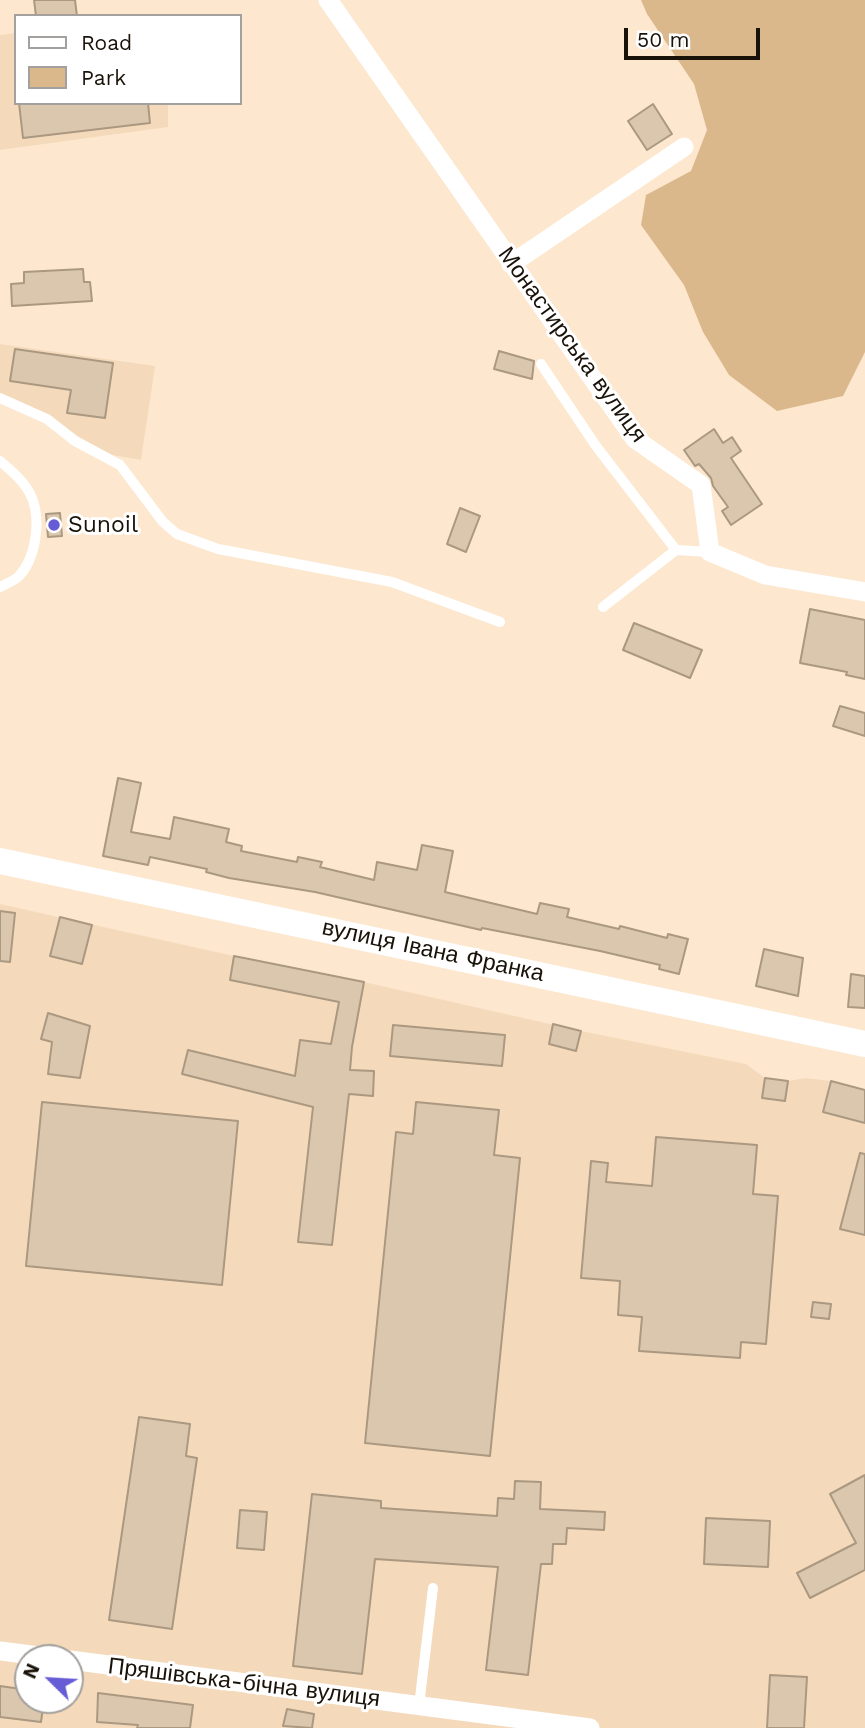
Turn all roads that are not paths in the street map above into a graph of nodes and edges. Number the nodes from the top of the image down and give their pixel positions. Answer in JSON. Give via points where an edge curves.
{"nodes":[{"id":1,"x":328,"y":0,"type":"edge"},
{"id":2,"x":684,"y":148,"type":"dead end"},
{"id":3,"x":511,"y":264,"type":"junction"},
{"id":4,"x":541,"y":364,"type":"dead end"},
{"id":5,"x":0,"y":398,"type":"edge"},
{"id":6,"x":0,"y":461,"type":"edge"},
{"id":7,"x":676,"y":550,"type":"junction"},
{"id":8,"x":710,"y":552,"type":"junction"},
{"id":9,"x":0,"y":587,"type":"edge"},
{"id":10,"x":865,"y":592,"type":"edge"},
{"id":11,"x":603,"y":607,"type":"dead end"},
{"id":12,"x":500,"y":622,"type":"dead end"},
{"id":13,"x":0,"y":861,"type":"edge"},
{"id":14,"x":865,"y":1044,"type":"edge"},
{"id":15,"x":433,"y":1588,"type":"dead end"},
{"id":16,"x":84,"y":1662,"type":"edge"},
{"id":17,"x":419,"y":1706,"type":"junction"},
{"id":18,"x":590,"y":1728,"type":"edge"}],
"edges":[{"from":1,"to":3,"type":"street","name":"Монастирська вулиця"},
{"from":2,"to":3,"type":"street"},
{"from":3,"to":8,"type":"street","name":"Монастирська вулиця","via":[[635,439],[701,485]]},
{"from":4,"to":7,"type":"lane","via":[[596,446]]},
{"from":5,"to":12,"type":"lane","via":[[47,419],[75,441],[120,465],[163,522],[186,539],[392,582]]},
{"from":6,"to":9,"type":"lane","via":[[32,498],[35,544],[18,577]]},
{"from":7,"to":8,"type":"lane"},
{"from":7,"to":11,"type":"lane"},
{"from":8,"to":10,"type":"street","via":[[765,575]]},
{"from":13,"to":14,"type":"street","name":"вулиця Івана Франка"},
{"from":15,"to":17,"type":"lane"},
{"from":16,"to":17,"type":"street","name":"Пряшівська-бічна вулиця"},
{"from":17,"to":18,"type":"street","name":"Пряшівська-бічна вулиця"}]}
